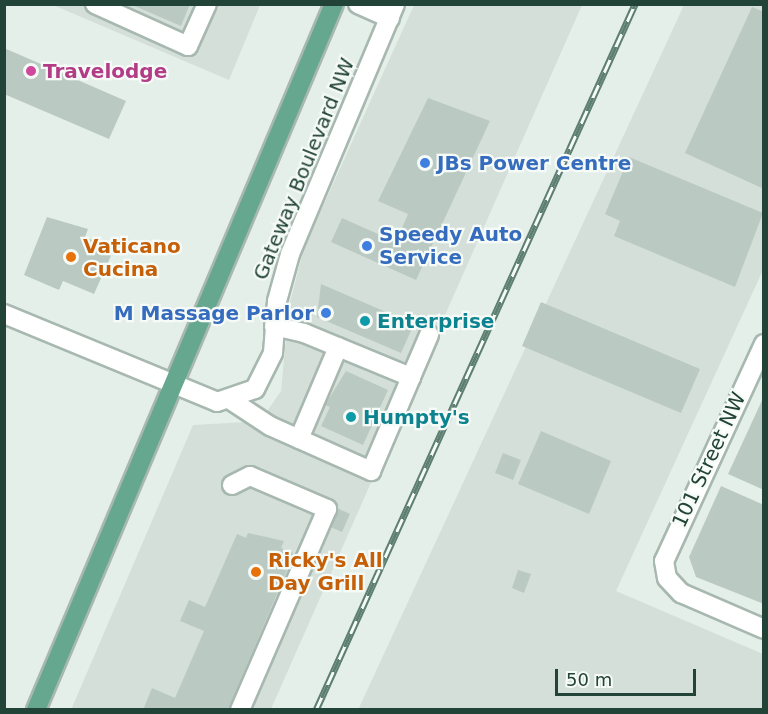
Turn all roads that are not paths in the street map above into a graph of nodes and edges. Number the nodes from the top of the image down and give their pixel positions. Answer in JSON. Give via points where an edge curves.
{"nodes":[{"id":1,"x":95,"y":4,"type":"edge"},
{"id":2,"x":207,"y":4,"type":"edge"},
{"id":3,"x":334,"y":4,"type":"edge"},
{"id":4,"x":358,"y":4,"type":"edge"},
{"id":5,"x":392,"y":11,"type":"edge"},
{"id":6,"x":4,"y":314,"type":"edge"},
{"id":7,"x":274,"y":326,"type":"junction"},
{"id":8,"x":429,"y":335,"type":"dead end"},
{"id":9,"x":764,"y":344,"type":"edge"},
{"id":10,"x":338,"y":347,"type":"junction"},
{"id":11,"x":411,"y":378,"type":"junction"},
{"id":12,"x":173,"y":385,"type":"junction"},
{"id":13,"x":232,"y":401,"type":"junction"},
{"id":14,"x":299,"y":438,"type":"junction"},
{"id":15,"x":232,"y":485,"type":"dead end"},
{"id":16,"x":764,"y":629,"type":"edge"},
{"id":17,"x":36,"y":710,"type":"edge"},
{"id":18,"x":240,"y":710,"type":"edge"}],
"edges":[{"from":1,"to":2,"type":"street","via":[[189,46]]},
{"from":3,"to":12,"type":"main road","name":"Gateway Boulevard NW"},
{"from":4,"to":5,"type":"street","name":"Gateway Boulevard NW"},
{"from":5,"to":7,"type":"street","name":"Gateway Boulevard NW","via":[[290,254]]},
{"from":6,"to":12,"type":"street"},
{"from":7,"to":10,"type":"street"},
{"from":7,"to":13,"type":"street","name":"Gateway Boulevard NW","via":[[265,375],[255,389]]},
{"from":8,"to":11,"type":"street"},
{"from":9,"to":16,"type":"street","name":"101 Street NW","via":[[667,550],[667,579],[681,593]]},
{"from":10,"to":11,"type":"street"},
{"from":10,"to":14,"type":"street"},
{"from":11,"to":14,"type":"street","via":[[371,471]]},
{"from":12,"to":13,"type":"street","via":[[218,402]]},
{"from":12,"to":17,"type":"main road","name":"Gateway Boulevard NW"},
{"from":13,"to":14,"type":"street"},
{"from":15,"to":18,"type":"street","via":[[250,476],[327,508]]}]}
